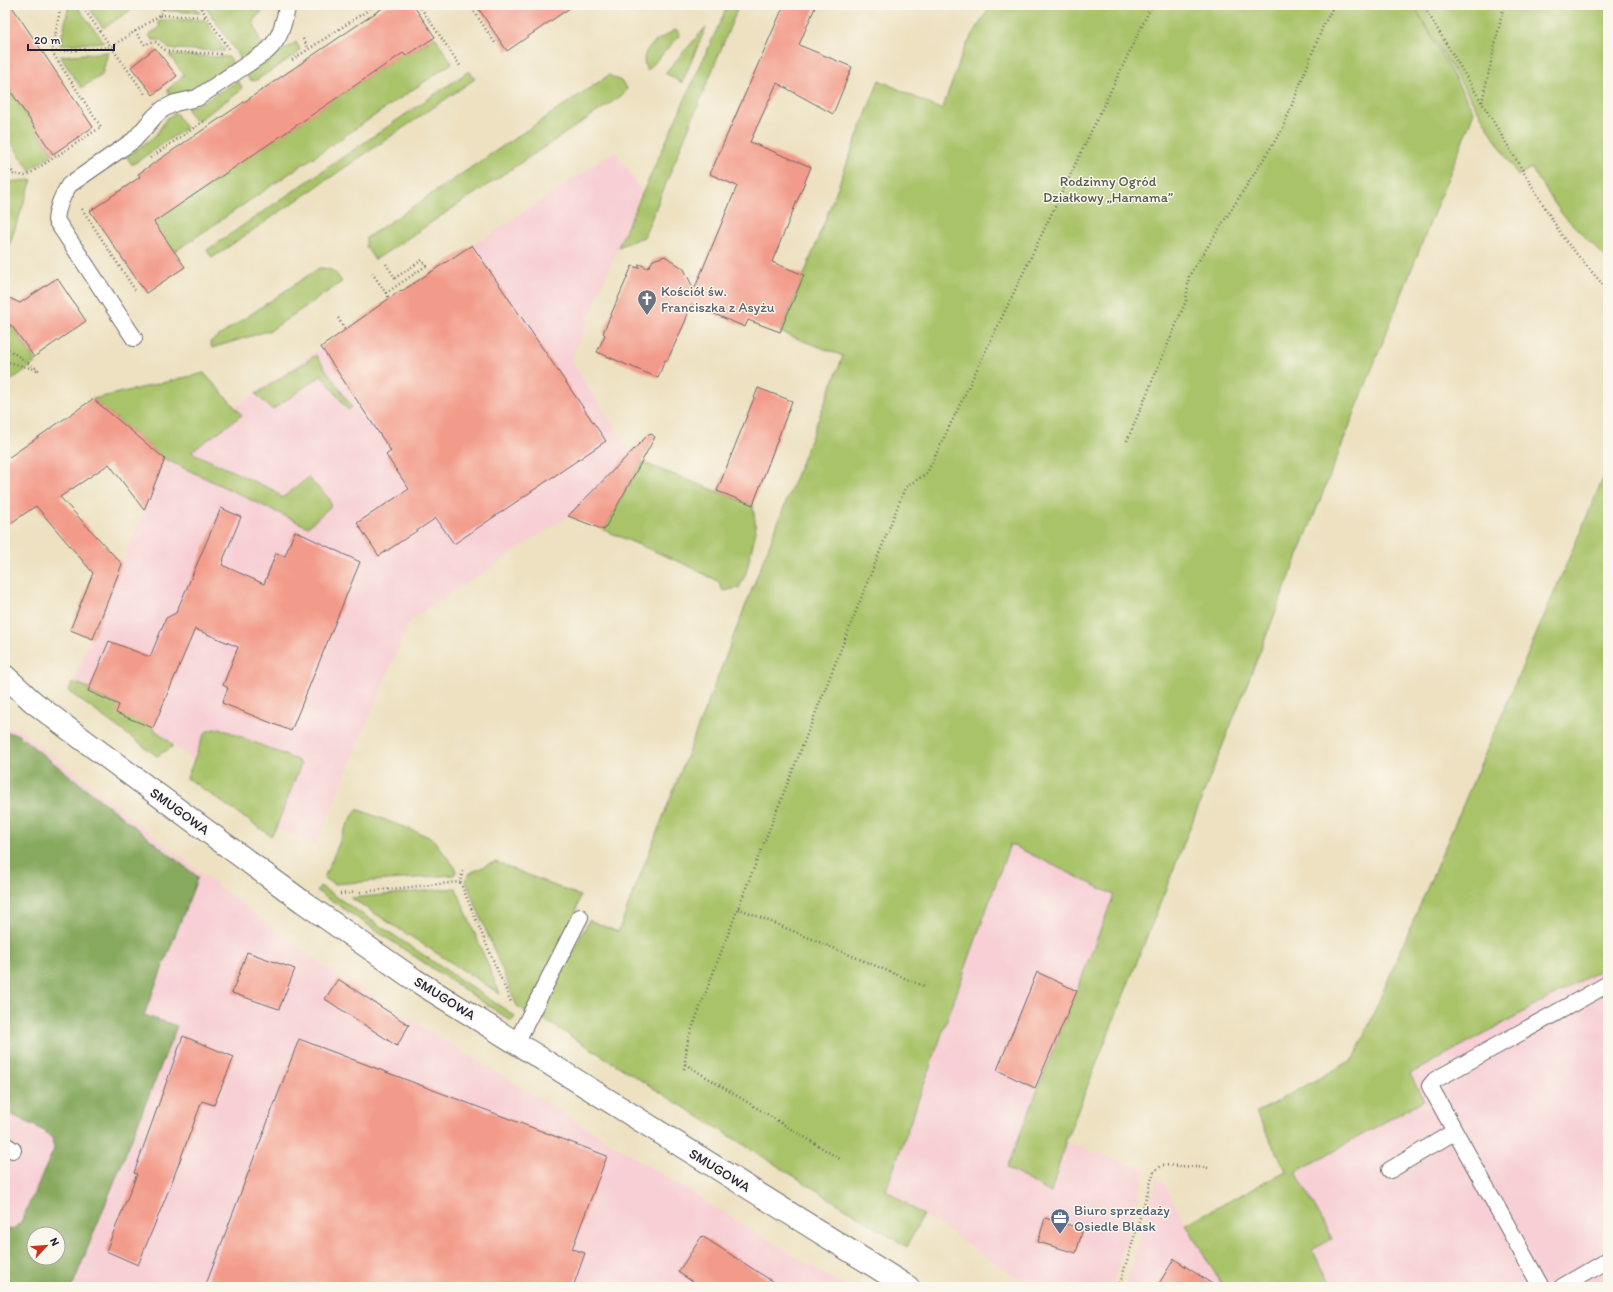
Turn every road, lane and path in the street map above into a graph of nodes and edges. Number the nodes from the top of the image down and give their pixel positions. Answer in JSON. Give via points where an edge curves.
{"nodes":[{"id":1,"x":61,"y":5,"type":"edge"},
{"id":2,"x":81,"y":5,"type":"edge"},
{"id":3,"x":165,"y":5,"type":"edge"},
{"id":4,"x":199,"y":5,"type":"edge"},
{"id":5,"x":288,"y":5,"type":"edge"},
{"id":6,"x":376,"y":5,"type":"edge"},
{"id":7,"x":420,"y":5,"type":"edge"},
{"id":8,"x":470,"y":5,"type":"edge"},
{"id":9,"x":1152,"y":5,"type":"edge"},
{"id":10,"x":1334,"y":5,"type":"edge"},
{"id":11,"x":1423,"y":5,"type":"edge"},
{"id":12,"x":1504,"y":5,"type":"edge"},
{"id":13,"x":160,"y":15,"type":"junction"},
{"id":14,"x":207,"y":17,"type":"junction"},
{"id":15,"x":135,"y":31,"type":"junction"},
{"id":16,"x":225,"y":42,"type":"dead end"},
{"id":17,"x":495,"y":44,"type":"dead end"},
{"id":18,"x":111,"y":47,"type":"junction"},
{"id":19,"x":52,"y":52,"type":"junction"},
{"id":20,"x":226,"y":54,"type":"dead end"},
{"id":21,"x":289,"y":62,"type":"dead end"},
{"id":22,"x":461,"y":67,"type":"dead end"},
{"id":23,"x":1482,"y":102,"type":"junction"},
{"id":24,"x":158,"y":113,"type":"junction"},
{"id":25,"x":204,"y":120,"type":"dead end"},
{"id":26,"x":5,"y":160,"type":"edge"},
{"id":27,"x":146,"y":162,"type":"dead end"},
{"id":28,"x":14,"y":174,"type":"junction"},
{"id":29,"x":5,"y":176,"type":"edge"},
{"id":30,"x":81,"y":207,"type":"dead end"},
{"id":31,"x":386,"y":264,"type":"dead end"},
{"id":32,"x":372,"y":273,"type":"dead end"},
{"id":33,"x":136,"y":290,"type":"dead end"},
{"id":34,"x":1608,"y":291,"type":"edge"},
{"id":35,"x":386,"y":293,"type":"junction"},
{"id":36,"x":390,"y":298,"type":"dead end"},
{"id":37,"x":338,"y":318,"type":"dead end"},
{"id":38,"x":345,"y":330,"type":"dead end"},
{"id":39,"x":134,"y":338,"type":"dead end"},
{"id":40,"x":5,"y":347,"type":"edge"},
{"id":41,"x":5,"y":360,"type":"edge"},
{"id":42,"x":1127,"y":441,"type":"dead end"},
{"id":43,"x":5,"y":676,"type":"edge"},
{"id":44,"x":463,"y":872,"type":"dead end"},
{"id":45,"x":460,"y":882,"type":"junction"},
{"id":46,"x":340,"y":894,"type":"dead end"},
{"id":47,"x":738,"y":908,"type":"junction"},
{"id":48,"x":580,"y":917,"type":"dead end"},
{"id":49,"x":1608,"y":984,"type":"edge"},
{"id":50,"x":926,"y":987,"type":"dead end"},
{"id":51,"x":513,"y":1008,"type":"dead end"},
{"id":52,"x":516,"y":1043,"type":"junction"},
{"id":53,"x":685,"y":1064,"type":"junction"},
{"id":54,"x":684,"y":1070,"type":"dead end"},
{"id":55,"x":1454,"y":1132,"type":"junction"},
{"id":56,"x":840,"y":1159,"type":"dead end"},
{"id":57,"x":1210,"y":1168,"type":"dead end"},
{"id":58,"x":1390,"y":1170,"type":"dead end"},
{"id":59,"x":1608,"y":1260,"type":"edge"},
{"id":60,"x":908,"y":1287,"type":"edge"},
{"id":61,"x":1119,"y":1287,"type":"edge"},
{"id":62,"x":1541,"y":1287,"type":"edge"},
{"id":63,"x":1562,"y":1287,"type":"edge"}],
"edges":[{"from":1,"to":19,"type":"path"},
{"from":2,"to":18,"type":"path"},
{"from":3,"to":13,"type":"path"},
{"from":4,"to":14,"type":"path"},
{"from":5,"to":24,"type":"lane","via":[[276,42],[267,51],[197,98],[175,103]]},
{"from":6,"to":21,"type":"path"},
{"from":7,"to":22,"type":"path"},
{"from":8,"to":17,"type":"path"},
{"from":9,"to":47,"type":"path","via":[[927,473],[905,488]]},
{"from":10,"to":42,"type":"path","via":[[1323,26],[1282,130],[1189,276],[1186,301]]},
{"from":11,"to":23,"type":"path"},
{"from":12,"to":23,"type":"path"},
{"from":13,"to":14,"type":"path"},
{"from":13,"to":15,"type":"path"},
{"from":14,"to":16,"type":"path"},
{"from":15,"to":18,"type":"path"},
{"from":15,"to":20,"type":"path","via":[[145,45],[152,41],[157,42],[167,51]]},
{"from":18,"to":19,"type":"path"},
{"from":18,"to":24,"type":"path"},
{"from":19,"to":28,"type":"path","via":[[101,127],[26,176]]},
{"from":23,"to":34,"type":"path","via":[[1564,239]]},
{"from":24,"to":39,"type":"lane","via":[[134,140],[69,185],[56,220]]},
{"from":25,"to":27,"type":"path"},
{"from":26,"to":28,"type":"path"},
{"from":28,"to":29,"type":"path"},
{"from":30,"to":33,"type":"path"},
{"from":31,"to":35,"type":"path","via":[[395,278],[422,260],[426,266]]},
{"from":32,"to":35,"type":"path"},
{"from":35,"to":36,"type":"path"},
{"from":37,"to":38,"type":"path"},
{"from":40,"to":41,"type":"path","via":[[40,371]]},
{"from":43,"to":52,"type":"street","name":"SMUGOWA","via":[[32,701],[303,902],[415,980]]},
{"from":44,"to":45,"type":"path"},
{"from":45,"to":46,"type":"path"},
{"from":45,"to":51,"type":"path"},
{"from":47,"to":50,"type":"path"},
{"from":47,"to":53,"type":"path","via":[[688,1039]]},
{"from":48,"to":52,"type":"lane"},
{"from":49,"to":55,"type":"lane","via":[[1435,1080],[1430,1086]]},
{"from":52,"to":60,"type":"street","name":"SMUGOWA"},
{"from":53,"to":54,"type":"path"},
{"from":53,"to":56,"type":"path"},
{"from":55,"to":58,"type":"lane"},
{"from":55,"to":62,"type":"lane"},
{"from":57,"to":61,"type":"path","via":[[1163,1165],[1154,1171]]},
{"from":59,"to":63,"type":"lane"}]}
